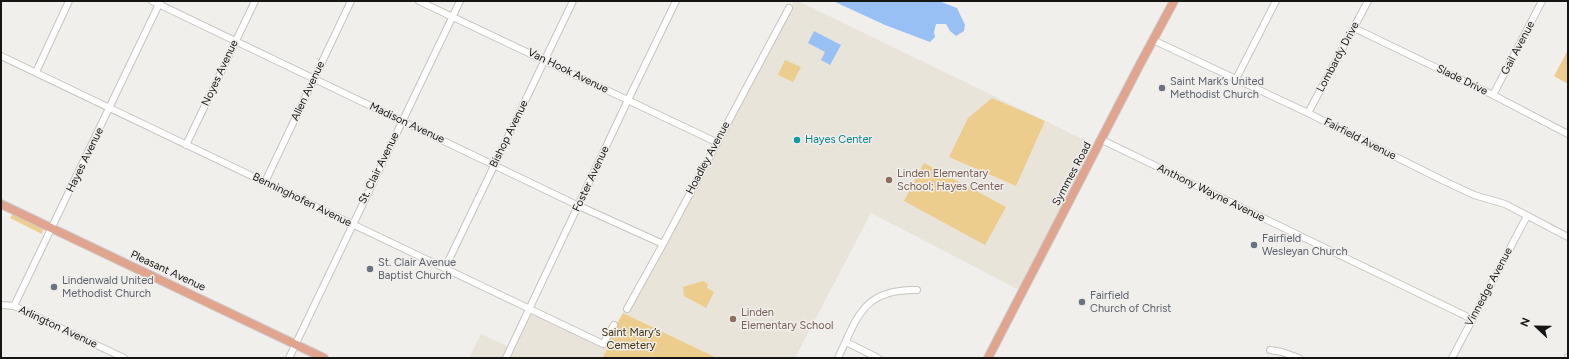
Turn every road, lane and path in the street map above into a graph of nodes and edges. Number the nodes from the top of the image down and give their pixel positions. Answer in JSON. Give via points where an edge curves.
{"nodes":[{"id":1,"x":69,"y":1,"type":"edge"},
{"id":2,"x":152,"y":1,"type":"edge"},
{"id":3,"x":255,"y":1,"type":"edge"},
{"id":4,"x":351,"y":1,"type":"edge"},
{"id":5,"x":419,"y":1,"type":"edge"},
{"id":6,"x":460,"y":1,"type":"edge"},
{"id":7,"x":573,"y":1,"type":"edge"},
{"id":8,"x":676,"y":1,"type":"edge"},
{"id":9,"x":1174,"y":1,"type":"edge"},
{"id":10,"x":1276,"y":1,"type":"edge"},
{"id":11,"x":1368,"y":1,"type":"edge"},
{"id":12,"x":1542,"y":1,"type":"edge"},
{"id":13,"x":160,"y":3,"type":"edge"},
{"id":14,"x":789,"y":8,"type":"dead end"},
{"id":15,"x":453,"y":17,"type":"junction"},
{"id":16,"x":1354,"y":28,"type":"junction"},
{"id":17,"x":1153,"y":40,"type":"junction"},
{"id":18,"x":236,"y":41,"type":"junction"},
{"id":19,"x":1,"y":56,"type":"edge"},
{"id":20,"x":545,"y":60,"type":"junction"},
{"id":21,"x":36,"y":72,"type":"junction"},
{"id":22,"x":314,"y":78,"type":"junction"},
{"id":23,"x":1236,"y":79,"type":"junction"},
{"id":24,"x":1493,"y":95,"type":"junction"},
{"id":25,"x":628,"y":100,"type":"junction"},
{"id":26,"x":110,"y":108,"type":"junction"},
{"id":27,"x":1308,"y":113,"type":"junction"},
{"id":28,"x":402,"y":120,"type":"junction"},
{"id":29,"x":1568,"y":134,"type":"edge"},
{"id":30,"x":1102,"y":140,"type":"junction"},
{"id":31,"x":716,"y":142,"type":"junction"},
{"id":32,"x":186,"y":145,"type":"junction"},
{"id":33,"x":494,"y":164,"type":"junction"},
{"id":34,"x":265,"y":182,"type":"junction"},
{"id":35,"x":1,"y":204,"type":"edge"},
{"id":36,"x":579,"y":206,"type":"junction"},
{"id":37,"x":1527,"y":216,"type":"junction"},
{"id":38,"x":352,"y":224,"type":"junction"},
{"id":39,"x":52,"y":228,"type":"junction"},
{"id":40,"x":1568,"y":237,"type":"edge"},
{"id":41,"x":663,"y":244,"type":"junction"},
{"id":42,"x":445,"y":268,"type":"junction"},
{"id":43,"x":917,"y":290,"type":"dead end"},
{"id":44,"x":1,"y":305,"type":"edge"},
{"id":45,"x":14,"y":306,"type":"junction"},
{"id":46,"x":529,"y":309,"type":"junction"},
{"id":47,"x":627,"y":309,"type":"dead end"},
{"id":48,"x":1472,"y":319,"type":"junction"},
{"id":49,"x":614,"y":325,"type":"dead end"},
{"id":50,"x":846,"y":342,"type":"junction"},
{"id":51,"x":295,"y":344,"type":"junction"},
{"id":52,"x":1270,"y":350,"type":"dead end"},
{"id":53,"x":124,"y":358,"type":"edge"},
{"id":54,"x":289,"y":358,"type":"edge"},
{"id":55,"x":324,"y":358,"type":"edge"},
{"id":56,"x":506,"y":358,"type":"edge"},
{"id":57,"x":838,"y":358,"type":"edge"},
{"id":58,"x":878,"y":358,"type":"edge"},
{"id":59,"x":988,"y":358,"type":"edge"},
{"id":60,"x":1300,"y":358,"type":"edge"},
{"id":61,"x":1452,"y":358,"type":"edge"}],
"edges":[{"from":1,"to":21,"type":"street"},
{"from":2,"to":13,"type":"street","name":"Madison Avenue"},
{"from":3,"to":18,"type":"street","name":"Noyes Avenue"},
{"from":4,"to":22,"type":"street","name":"Allen Avenue"},
{"from":5,"to":15,"type":"street","name":"Van Hook Avenue"},
{"from":6,"to":15,"type":"street","name":"St. Clair Avenue"},
{"from":7,"to":20,"type":"street","name":"Bishop Avenue"},
{"from":8,"to":25,"type":"street","name":"Foster Avenue"},
{"from":9,"to":17,"type":"main road","name":"Symmes Road"},
{"from":10,"to":23,"type":"street"},
{"from":11,"to":16,"type":"street","name":"Lombardy Drive"},
{"from":12,"to":24,"type":"street","name":"Gail Avenue"},
{"from":13,"to":18,"type":"street","name":"Madison Avenue"},
{"from":13,"to":26,"type":"street","name":"Hayes Avenue"},
{"from":14,"to":31,"type":"street","name":"Hoadley Avenue"},
{"from":15,"to":20,"type":"street","name":"Van Hook Avenue"},
{"from":15,"to":28,"type":"street","name":"St. Clair Avenue"},
{"from":16,"to":24,"type":"street","name":"Slade Drive"},
{"from":16,"to":27,"type":"street","name":"Lombardy Drive"},
{"from":17,"to":23,"type":"street","name":"Fairfield Avenue"},
{"from":17,"to":30,"type":"main road","name":"Symmes Road"},
{"from":18,"to":22,"type":"street","name":"Madison Avenue"},
{"from":18,"to":32,"type":"street","name":"Noyes Avenue"},
{"from":19,"to":21,"type":"street","name":"Benninghofen Avenue"},
{"from":20,"to":25,"type":"street","name":"Van Hook Avenue"},
{"from":20,"to":33,"type":"street","name":"Bishop Avenue"},
{"from":21,"to":26,"type":"street","name":"Benninghofen Avenue"},
{"from":22,"to":28,"type":"street","name":"Madison Avenue"},
{"from":22,"to":34,"type":"street","name":"Allen Avenue"},
{"from":23,"to":27,"type":"street","name":"Fairfield Avenue"},
{"from":24,"to":29,"type":"street","name":"Slade Drive"},
{"from":25,"to":31,"type":"street","name":"Van Hook Avenue"},
{"from":25,"to":36,"type":"street","name":"Foster Avenue"},
{"from":26,"to":32,"type":"street","name":"Benninghofen Avenue"},
{"from":26,"to":39,"type":"street","name":"Hayes Avenue"},
{"from":27,"to":37,"type":"street","name":"Fairfield Avenue","via":[[1442,180],[1474,195],[1505,204]]},
{"from":28,"to":33,"type":"street","name":"Madison Avenue"},
{"from":28,"to":38,"type":"street","name":"St. Clair Avenue"},
{"from":30,"to":48,"type":"street","name":"Anthony Wayne Avenue"},
{"from":30,"to":59,"type":"main road","name":"Symmes Road"},
{"from":31,"to":41,"type":"street","name":"Hoadley Avenue"},
{"from":32,"to":34,"type":"street","name":"Benninghofen Avenue"},
{"from":33,"to":36,"type":"street","name":"Madison Avenue"},
{"from":33,"to":42,"type":"street","name":"Bishop Avenue"},
{"from":34,"to":38,"type":"street","name":"Benninghofen Avenue"},
{"from":35,"to":39,"type":"main road","name":"Pleasant Avenue"},
{"from":36,"to":41,"type":"street","name":"Madison Avenue"},
{"from":36,"to":46,"type":"street","name":"Foster Avenue"},
{"from":37,"to":40,"type":"street","name":"Fairfield Avenue"},
{"from":37,"to":48,"type":"street","name":"Vinnedge Avenue"},
{"from":38,"to":42,"type":"street","name":"Benninghofen Avenue"},
{"from":38,"to":51,"type":"street","name":"St. Clair Avenue"},
{"from":39,"to":45,"type":"street","name":"Hayes Avenue"},
{"from":39,"to":51,"type":"main road","name":"Pleasant Avenue"},
{"from":41,"to":47,"type":"street","name":"Hoadley Avenue"},
{"from":42,"to":46,"type":"street","name":"Benninghofen Avenue"},
{"from":43,"to":50,"type":"street","via":[[897,291],[876,297],[860,312]]},
{"from":44,"to":45,"type":"street"},
{"from":45,"to":53,"type":"street","name":"Arlington Avenue"},
{"from":46,"to":49,"type":"street","name":"Benninghofen Avenue","via":[[603,344]]},
{"from":46,"to":56,"type":"street","name":"Foster Avenue"},
{"from":48,"to":61,"type":"street","name":"Vinnedge Avenue"},
{"from":50,"to":57,"type":"street"},
{"from":50,"to":58,"type":"street"},
{"from":51,"to":54,"type":"street","name":"St. Clair Avenue"},
{"from":51,"to":55,"type":"main road","name":"Pleasant Avenue"},
{"from":52,"to":60,"type":"street"}]}
